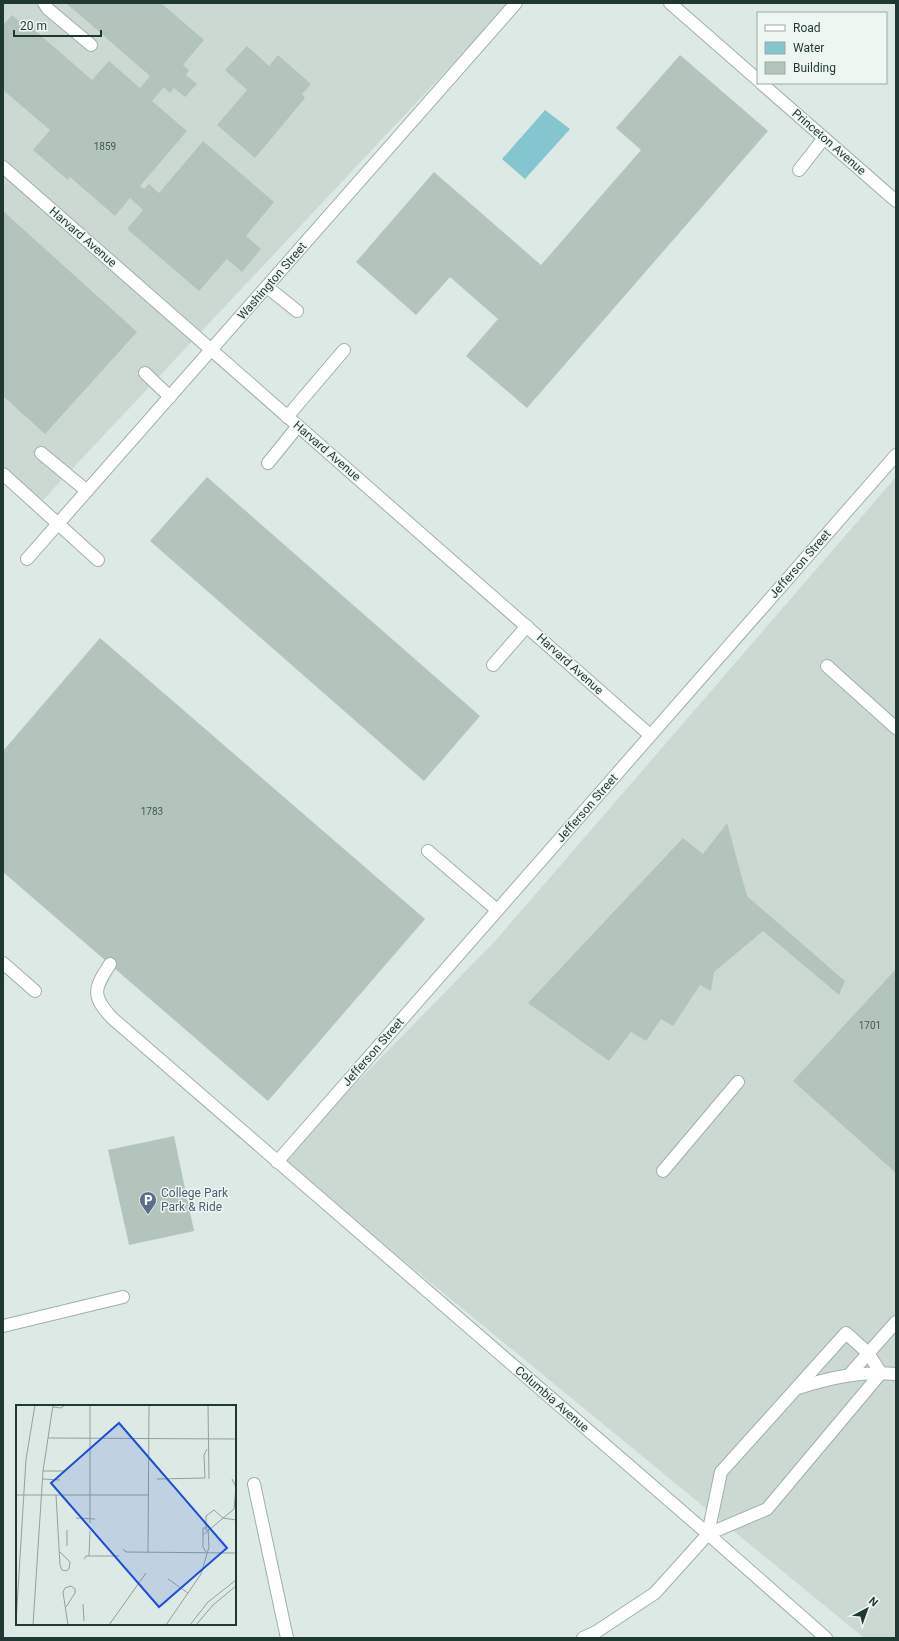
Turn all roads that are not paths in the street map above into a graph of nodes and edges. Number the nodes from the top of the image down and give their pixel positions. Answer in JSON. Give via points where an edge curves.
{"nodes":[{"id":1,"x":44,"y":3,"type":"edge"},
{"id":2,"x":516,"y":3,"type":"edge"},
{"id":3,"x":670,"y":3,"type":"edge"},
{"id":4,"x":91,"y":45,"type":"dead end"},
{"id":5,"x":757,"y":79,"type":"edge"},
{"id":6,"x":762,"y":84,"type":"edge"},
{"id":7,"x":824,"y":138,"type":"junction"},
{"id":8,"x":3,"y":167,"type":"edge"},
{"id":9,"x":799,"y":170,"type":"dead end"},
{"id":10,"x":896,"y":201,"type":"edge"},
{"id":11,"x":267,"y":287,"type":"junction"},
{"id":12,"x":297,"y":311,"type":"dead end"},
{"id":13,"x":211,"y":350,"type":"junction"},
{"id":14,"x":344,"y":350,"type":"dead end"},
{"id":15,"x":145,"y":373,"type":"dead end"},
{"id":16,"x":170,"y":397,"type":"junction"},
{"id":17,"x":287,"y":416,"type":"junction"},
{"id":18,"x":298,"y":426,"type":"junction"},
{"id":19,"x":41,"y":453,"type":"dead end"},
{"id":20,"x":896,"y":455,"type":"edge"},
{"id":21,"x":268,"y":463,"type":"dead end"},
{"id":22,"x":3,"y":474,"type":"edge"},
{"id":23,"x":87,"y":491,"type":"junction"},
{"id":24,"x":58,"y":524,"type":"junction"},
{"id":25,"x":27,"y":559,"type":"dead end"},
{"id":26,"x":98,"y":560,"type":"dead end"},
{"id":27,"x":527,"y":626,"type":"junction"},
{"id":28,"x":493,"y":666,"type":"dead end"},
{"id":29,"x":827,"y":666,"type":"dead end"},
{"id":30,"x":896,"y":728,"type":"edge"},
{"id":31,"x":650,"y":735,"type":"junction"},
{"id":32,"x":428,"y":851,"type":"dead end"},
{"id":33,"x":498,"y":910,"type":"junction"},
{"id":34,"x":3,"y":963,"type":"edge"},
{"id":35,"x":110,"y":964,"type":"dead end"},
{"id":36,"x":35,"y":991,"type":"dead end"},
{"id":37,"x":738,"y":1082,"type":"dead end"},
{"id":38,"x":277,"y":1162,"type":"junction"},
{"id":39,"x":663,"y":1171,"type":"dead end"},
{"id":40,"x":123,"y":1297,"type":"dead end"},
{"id":41,"x":896,"y":1322,"type":"edge"},
{"id":42,"x":3,"y":1326,"type":"edge"},
{"id":43,"x":868,"y":1353,"type":"junction"},
{"id":44,"x":881,"y":1373,"type":"junction"},
{"id":45,"x":896,"y":1374,"type":"edge"},
{"id":46,"x":849,"y":1375,"type":"junction"},
{"id":47,"x":797,"y":1388,"type":"junction"},
{"id":48,"x":254,"y":1484,"type":"dead end"},
{"id":49,"x":708,"y":1534,"type":"junction"},
{"id":50,"x":287,"y":1638,"type":"edge"},
{"id":51,"x":583,"y":1638,"type":"edge"},
{"id":52,"x":826,"y":1638,"type":"edge"}],
"edges":[{"from":1,"to":4,"type":"street"},
{"from":2,"to":11,"type":"street","name":"Washington Street"},
{"from":3,"to":5,"type":"street"},
{"from":6,"to":7,"type":"street","name":"Princeton Avenue"},
{"from":7,"to":9,"type":"street"},
{"from":7,"to":10,"type":"street","name":"Princeton Avenue"},
{"from":8,"to":13,"type":"street","name":"Harvard Avenue"},
{"from":11,"to":12,"type":"street"},
{"from":11,"to":13,"type":"street","name":"Washington Street"},
{"from":13,"to":16,"type":"street","name":"Washington Street"},
{"from":13,"to":17,"type":"street","name":"Harvard Avenue"},
{"from":14,"to":17,"type":"street"},
{"from":15,"to":16,"type":"street"},
{"from":16,"to":23,"type":"street","name":"Washington Street"},
{"from":17,"to":18,"type":"street","name":"Harvard Avenue"},
{"from":18,"to":21,"type":"street"},
{"from":18,"to":27,"type":"street","name":"Harvard Avenue"},
{"from":19,"to":23,"type":"street"},
{"from":20,"to":31,"type":"street","name":"Jefferson Street"},
{"from":22,"to":24,"type":"street"},
{"from":23,"to":24,"type":"street","name":"Washington Street"},
{"from":24,"to":25,"type":"street","name":"Washington Street"},
{"from":24,"to":26,"type":"street"},
{"from":27,"to":28,"type":"street"},
{"from":27,"to":31,"type":"street","name":"Harvard Avenue"},
{"from":29,"to":30,"type":"street"},
{"from":31,"to":33,"type":"street","name":"Jefferson Street"},
{"from":32,"to":33,"type":"street"},
{"from":33,"to":38,"type":"street","name":"Jefferson Street"},
{"from":34,"to":36,"type":"street"},
{"from":35,"to":38,"type":"street","name":"Columbia Avenue","via":[[98,982],[96,994],[101,1006]]},
{"from":37,"to":39,"type":"street"},
{"from":38,"to":49,"type":"street","name":"Columbia Avenue"},
{"from":40,"to":42,"type":"street"},
{"from":41,"to":43,"type":"street"},
{"from":43,"to":44,"type":"street"},
{"from":43,"to":46,"type":"street"},
{"from":43,"to":47,"type":"street","via":[[846,1333]]},
{"from":44,"to":45,"type":"street"},
{"from":44,"to":46,"type":"street"},
{"from":44,"to":49,"type":"street","via":[[767,1510]]},
{"from":46,"to":47,"type":"street"},
{"from":47,"to":49,"type":"street","via":[[721,1472]]},
{"from":48,"to":50,"type":"street"},
{"from":49,"to":51,"type":"street","via":[[655,1594]]},
{"from":49,"to":52,"type":"street","name":"Columbia Avenue"}]}
